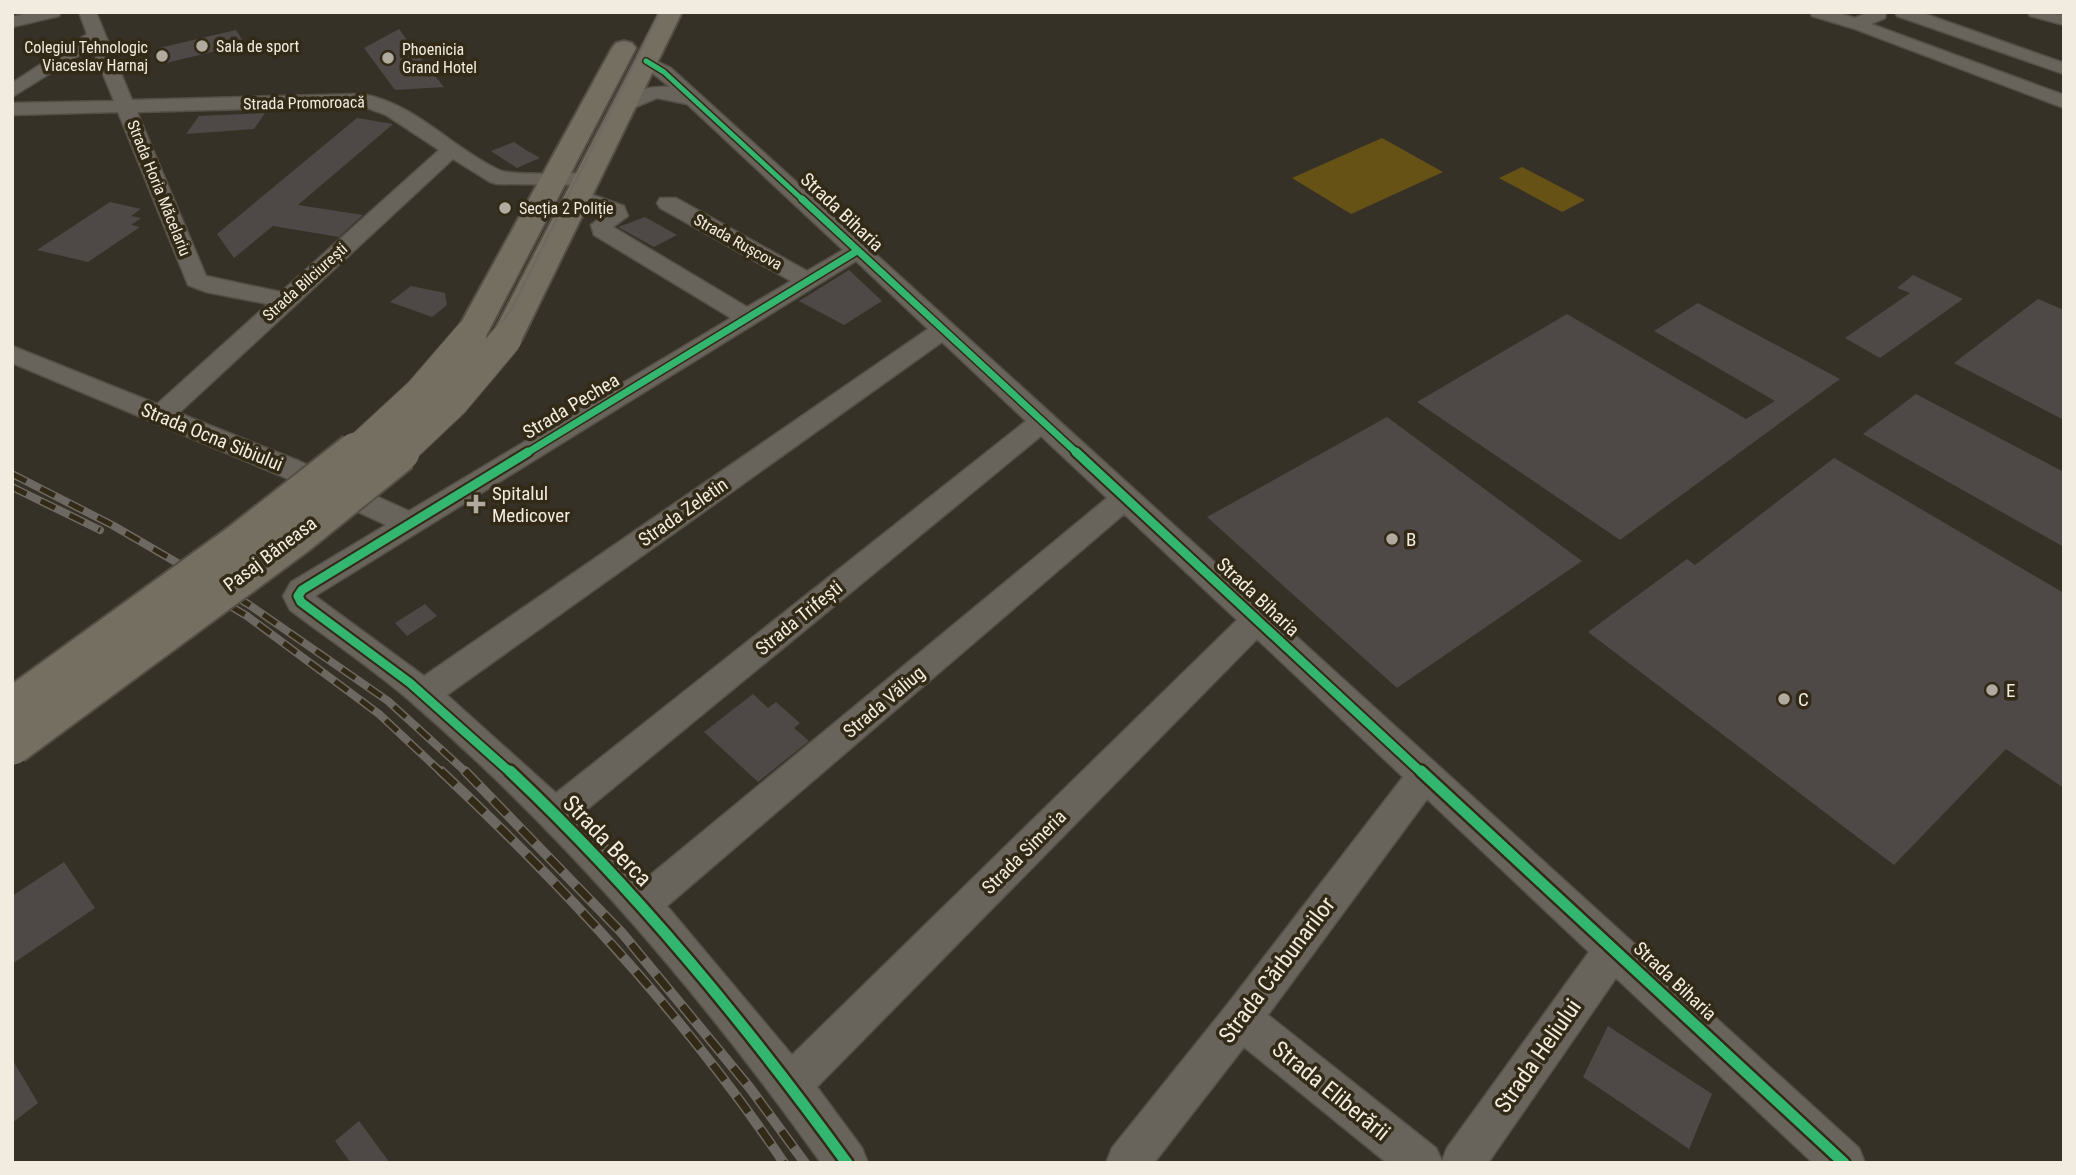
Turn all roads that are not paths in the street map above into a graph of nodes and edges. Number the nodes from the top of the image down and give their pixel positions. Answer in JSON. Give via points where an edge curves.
{"nodes":[{"id":1,"x":54,"y":12,"type":"edge"},
{"id":2,"x":87,"y":12,"type":"edge"},
{"id":3,"x":671,"y":12,"type":"edge"},
{"id":4,"x":1818,"y":12,"type":"edge"},
{"id":5,"x":1882,"y":12,"type":"edge"},
{"id":6,"x":1903,"y":12,"type":"edge"},
{"id":7,"x":2036,"y":12,"type":"edge"},
{"id":8,"x":2062,"y":17,"type":"edge"},
{"id":9,"x":12,"y":22,"type":"edge"},
{"id":10,"x":1862,"y":23,"type":"junction"},
{"id":11,"x":636,"y":26,"type":"dead end"},
{"id":12,"x":97,"y":36,"type":"junction"},
{"id":13,"x":646,"y":61,"type":"junction"},
{"id":14,"x":2064,"y":69,"type":"edge"},
{"id":15,"x":12,"y":91,"type":"edge"},
{"id":16,"x":692,"y":99,"type":"junction"},
{"id":17,"x":2064,"y":102,"type":"edge"},
{"id":18,"x":624,"y":105,"type":"junction"},
{"id":19,"x":126,"y":108,"type":"junction"},
{"id":20,"x":12,"y":109,"type":"edge"},
{"id":21,"x":451,"y":150,"type":"junction"},
{"id":22,"x":573,"y":185,"type":"junction"},
{"id":23,"x":668,"y":203,"type":"dead end"},
{"id":24,"x":857,"y":251,"type":"junction"},
{"id":25,"x":808,"y":281,"type":"junction"},
{"id":26,"x":284,"y":300,"type":"junction"},
{"id":27,"x":748,"y":318,"type":"junction"},
{"id":28,"x":943,"y":330,"type":"junction"},
{"id":29,"x":489,"y":337,"type":"junction"},
{"id":30,"x":12,"y":354,"type":"edge"},
{"id":31,"x":161,"y":415,"type":"junction"},
{"id":32,"x":1043,"y":421,"type":"junction"},
{"id":33,"x":1125,"y":498,"type":"junction"},
{"id":34,"x":411,"y":524,"type":"junction"},
{"id":35,"x":302,"y":590,"type":"joint"},
{"id":36,"x":1256,"y":619,"type":"junction"},
{"id":37,"x":423,"y":694,"type":"junction"},
{"id":38,"x":12,"y":708,"type":"edge"},
{"id":39,"x":12,"y":745,"type":"edge"},
{"id":40,"x":1425,"y":775,"type":"junction"},
{"id":41,"x":556,"y":814,"type":"junction"},
{"id":42,"x":641,"y":905,"type":"junction"},
{"id":43,"x":1614,"y":949,"type":"junction"},
{"id":44,"x":1241,"y":1018,"type":"junction"},
{"id":45,"x":792,"y":1084,"type":"junction"},
{"id":46,"x":1844,"y":1162,"type":"edge"},
{"id":47,"x":847,"y":1163,"type":"edge"},
{"id":48,"x":1127,"y":1163,"type":"edge"},
{"id":49,"x":1421,"y":1163,"type":"edge"},
{"id":50,"x":1462,"y":1163,"type":"edge"}],
"edges":[{"from":1,"to":9,"type":"street"},
{"from":2,"to":12,"type":"street","name":"Strada Horia Măcelariu"},
{"from":3,"to":13,"type":"main road"},
{"from":4,"to":10,"type":"street"},
{"from":5,"to":10,"type":"street"},
{"from":6,"to":14,"type":"street"},
{"from":7,"to":8,"type":"street"},
{"from":10,"to":17,"type":"street","via":[[1862,27]]},
{"from":11,"to":22,"type":"main road"},
{"from":12,"to":15,"type":"street"},
{"from":12,"to":19,"type":"street","name":"Strada Horia Măcelariu"},
{"from":13,"to":16,"type":"street","name":"Strada Biharia"},
{"from":13,"to":18,"type":"main road"},
{"from":16,"to":18,"type":"street","via":[[662,92],[639,96]]},
{"from":16,"to":24,"type":"street","name":"Strada Biharia"},
{"from":18,"to":22,"type":"main road"},
{"from":19,"to":20,"type":"street","name":"Strada Promoroacă"},
{"from":19,"to":21,"type":"street","name":"Strada Promoroacă","via":[[362,100],[393,111]]},
{"from":19,"to":26,"type":"street","name":"Strada Horia Măcelariu","via":[[196,280]]},
{"from":21,"to":22,"type":"street","name":"Strada Promoroacă","via":[[497,178]]},
{"from":21,"to":26,"type":"street","name":"Strada Bilciurești"},
{"from":22,"to":27,"type":"street","name":"Strada Promoroacă","via":[[616,211],[617,216],[602,225],[602,230]]},
{"from":22,"to":29,"type":"main road"},
{"from":23,"to":25,"type":"street","name":"Strada Rușcova"},
{"from":24,"to":25,"type":"street","name":"Strada Pechea"},
{"from":24,"to":28,"type":"street","name":"Strada Biharia"},
{"from":25,"to":27,"type":"street","name":"Strada Pechea"},
{"from":26,"to":31,"type":"street","name":"Strada Bilciurești"},
{"from":27,"to":34,"type":"street","name":"Strada Pechea"},
{"from":28,"to":32,"type":"street","name":"Strada Biharia"},
{"from":28,"to":37,"type":"street","name":"Strada Zeletin"},
{"from":29,"to":38,"type":"main road","name":"Pasaj Băneasa","bridge":true,"via":[[358,451],[263,525]]},
{"from":29,"to":39,"type":"main road","name":"Pasaj Băneasa","bridge":true,"via":[[461,395],[387,463]]},
{"from":30,"to":31,"type":"street","name":"Strada Ocna Sibiului"},
{"from":31,"to":34,"type":"street","name":"Strada Ocna Sibiului"},
{"from":32,"to":33,"type":"street","name":"Strada Biharia"},
{"from":32,"to":41,"type":"street","name":"Strada Trifești"},
{"from":33,"to":36,"type":"street","name":"Strada Biharia"},
{"from":33,"to":42,"type":"street","name":"Strada Văliug"},
{"from":34,"to":35,"type":"street","name":"Strada Pechea"},
{"from":35,"to":37,"type":"street","name":"Strada Berca","via":[[301,602]]},
{"from":36,"to":40,"type":"street","name":"Strada Biharia"},
{"from":36,"to":45,"type":"street","name":"Strada Simeria"},
{"from":37,"to":41,"type":"street","name":"Strada Berca"},
{"from":40,"to":43,"type":"street","name":"Strada Biharia"},
{"from":40,"to":44,"type":"street","name":"Strada Cărbunarilor"},
{"from":41,"to":42,"type":"street","name":"Strada Berca"},
{"from":42,"to":45,"type":"street","name":"Strada Berca"},
{"from":43,"to":46,"type":"street","name":"Strada Biharia"},
{"from":43,"to":50,"type":"street","name":"Strada Heliului"},
{"from":44,"to":48,"type":"street","name":"Strada Cărbunarilor"},
{"from":44,"to":49,"type":"street","name":"Strada Eliberării"},
{"from":45,"to":47,"type":"street","name":"Strada Berca"}]}
